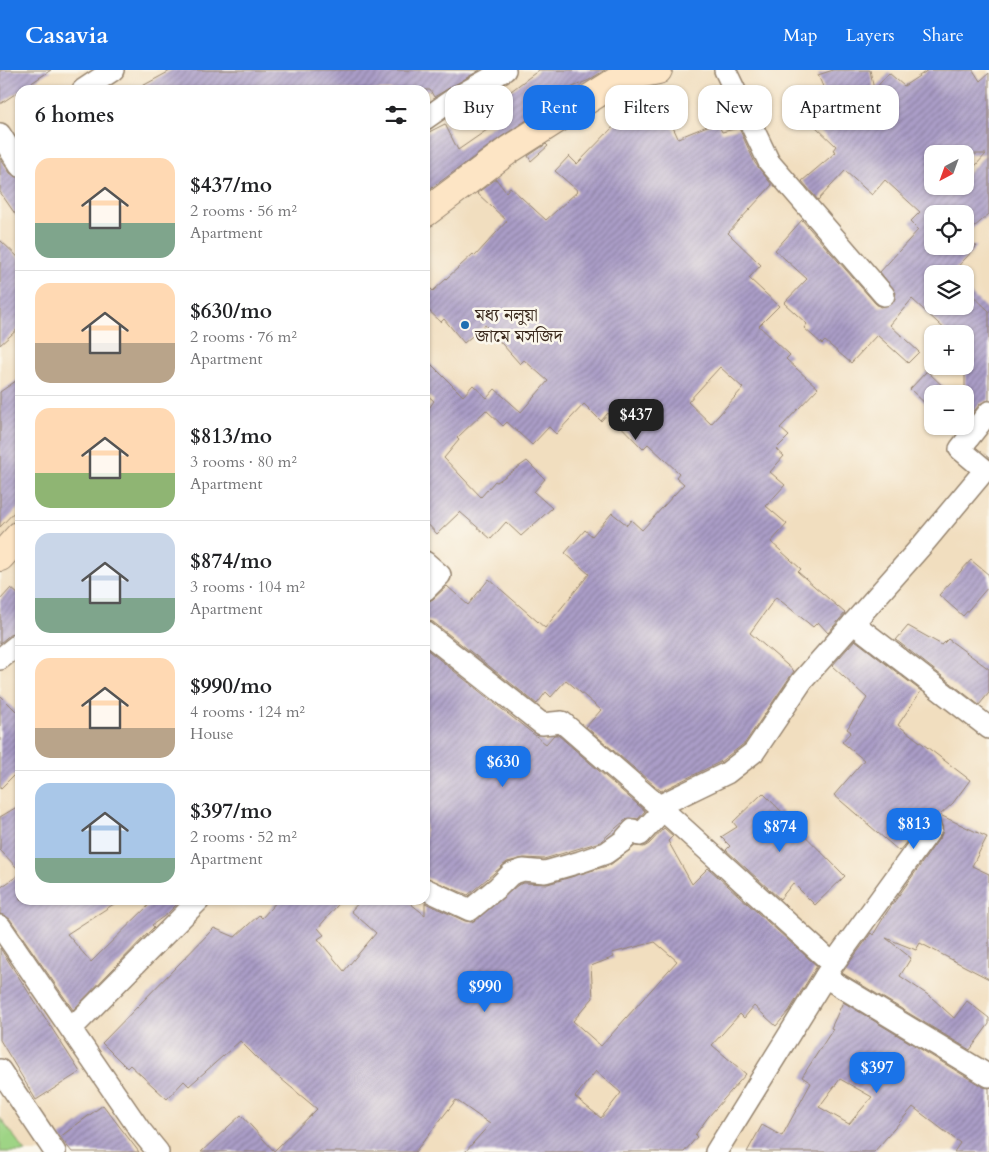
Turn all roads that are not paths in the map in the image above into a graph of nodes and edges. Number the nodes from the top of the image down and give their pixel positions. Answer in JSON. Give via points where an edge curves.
{"nodes":[{"id":1,"x":113,"y":70,"type":"edge"},
{"id":2,"x":506,"y":70,"type":"edge"},
{"id":3,"x":658,"y":70,"type":"edge"},
{"id":4,"x":725,"y":70,"type":"edge"},
{"id":5,"x":90,"y":85,"type":"edge"},
{"id":6,"x":430,"y":115,"type":"edge"},
{"id":7,"x":8,"y":136,"type":"edge"},
{"id":8,"x":15,"y":154,"type":"edge"},
{"id":9,"x":430,"y":209,"type":"edge"},
{"id":10,"x":884,"y":295,"type":"dead end"},
{"id":11,"x":989,"y":412,"type":"edge"},
{"id":12,"x":15,"y":540,"type":"edge"},
{"id":13,"x":0,"y":557,"type":"edge"},
{"id":14,"x":430,"y":566,"type":"edge"},
{"id":15,"x":430,"y":585,"type":"edge"},
{"id":16,"x":853,"y":623,"type":"junction"},
{"id":17,"x":430,"y":636,"type":"edge"},
{"id":18,"x":15,"y":647,"type":"edge"},
{"id":19,"x":0,"y":659,"type":"edge"},
{"id":20,"x":989,"y":728,"type":"edge"},
{"id":21,"x":661,"y":808,"type":"junction"},
{"id":22,"x":931,"y":829,"type":"dead end"},
{"id":23,"x":430,"y":891,"type":"edge"},
{"id":24,"x":194,"y":905,"type":"edge"},
{"id":25,"x":0,"y":926,"type":"edge"},
{"id":26,"x":829,"y":970,"type":"junction"},
{"id":27,"x":71,"y":1029,"type":"junction"},
{"id":28,"x":0,"y":1070,"type":"edge"},
{"id":29,"x":989,"y":1076,"type":"edge"},
{"id":30,"x":55,"y":1152,"type":"edge"},
{"id":31,"x":158,"y":1152,"type":"edge"},
{"id":32,"x":716,"y":1152,"type":"edge"}],
"edges":[{"from":1,"to":5,"type":"street"},
{"from":2,"to":6,"type":"street"},
{"from":3,"to":9,"type":"main road","via":[[623,77],[510,149]]},
{"from":4,"to":10,"type":"street","via":[[769,162]]},
{"from":7,"to":8,"type":"street"},
{"from":11,"to":16,"type":"street","via":[[960,449],[985,470]]},
{"from":12,"to":13,"type":"main road"},
{"from":14,"to":15,"type":"street","via":[[440,575]]},
{"from":16,"to":20,"type":"street"},
{"from":16,"to":21,"type":"street","via":[[802,681],[754,752],[727,773]]},
{"from":17,"to":21,"type":"street","via":[[542,724],[562,722]]},
{"from":18,"to":19,"type":"street"},
{"from":21,"to":23,"type":"street","via":[[640,836],[632,830],[623,841],[606,852],[545,872],[523,870],[511,874],[470,910]]},
{"from":21,"to":26,"type":"street"},
{"from":22,"to":26,"type":"street"},
{"from":24,"to":27,"type":"street"},
{"from":25,"to":27,"type":"street"},
{"from":26,"to":29,"type":"street"},
{"from":26,"to":32,"type":"street"},
{"from":27,"to":31,"type":"street"},
{"from":28,"to":30,"type":"street"}]}
